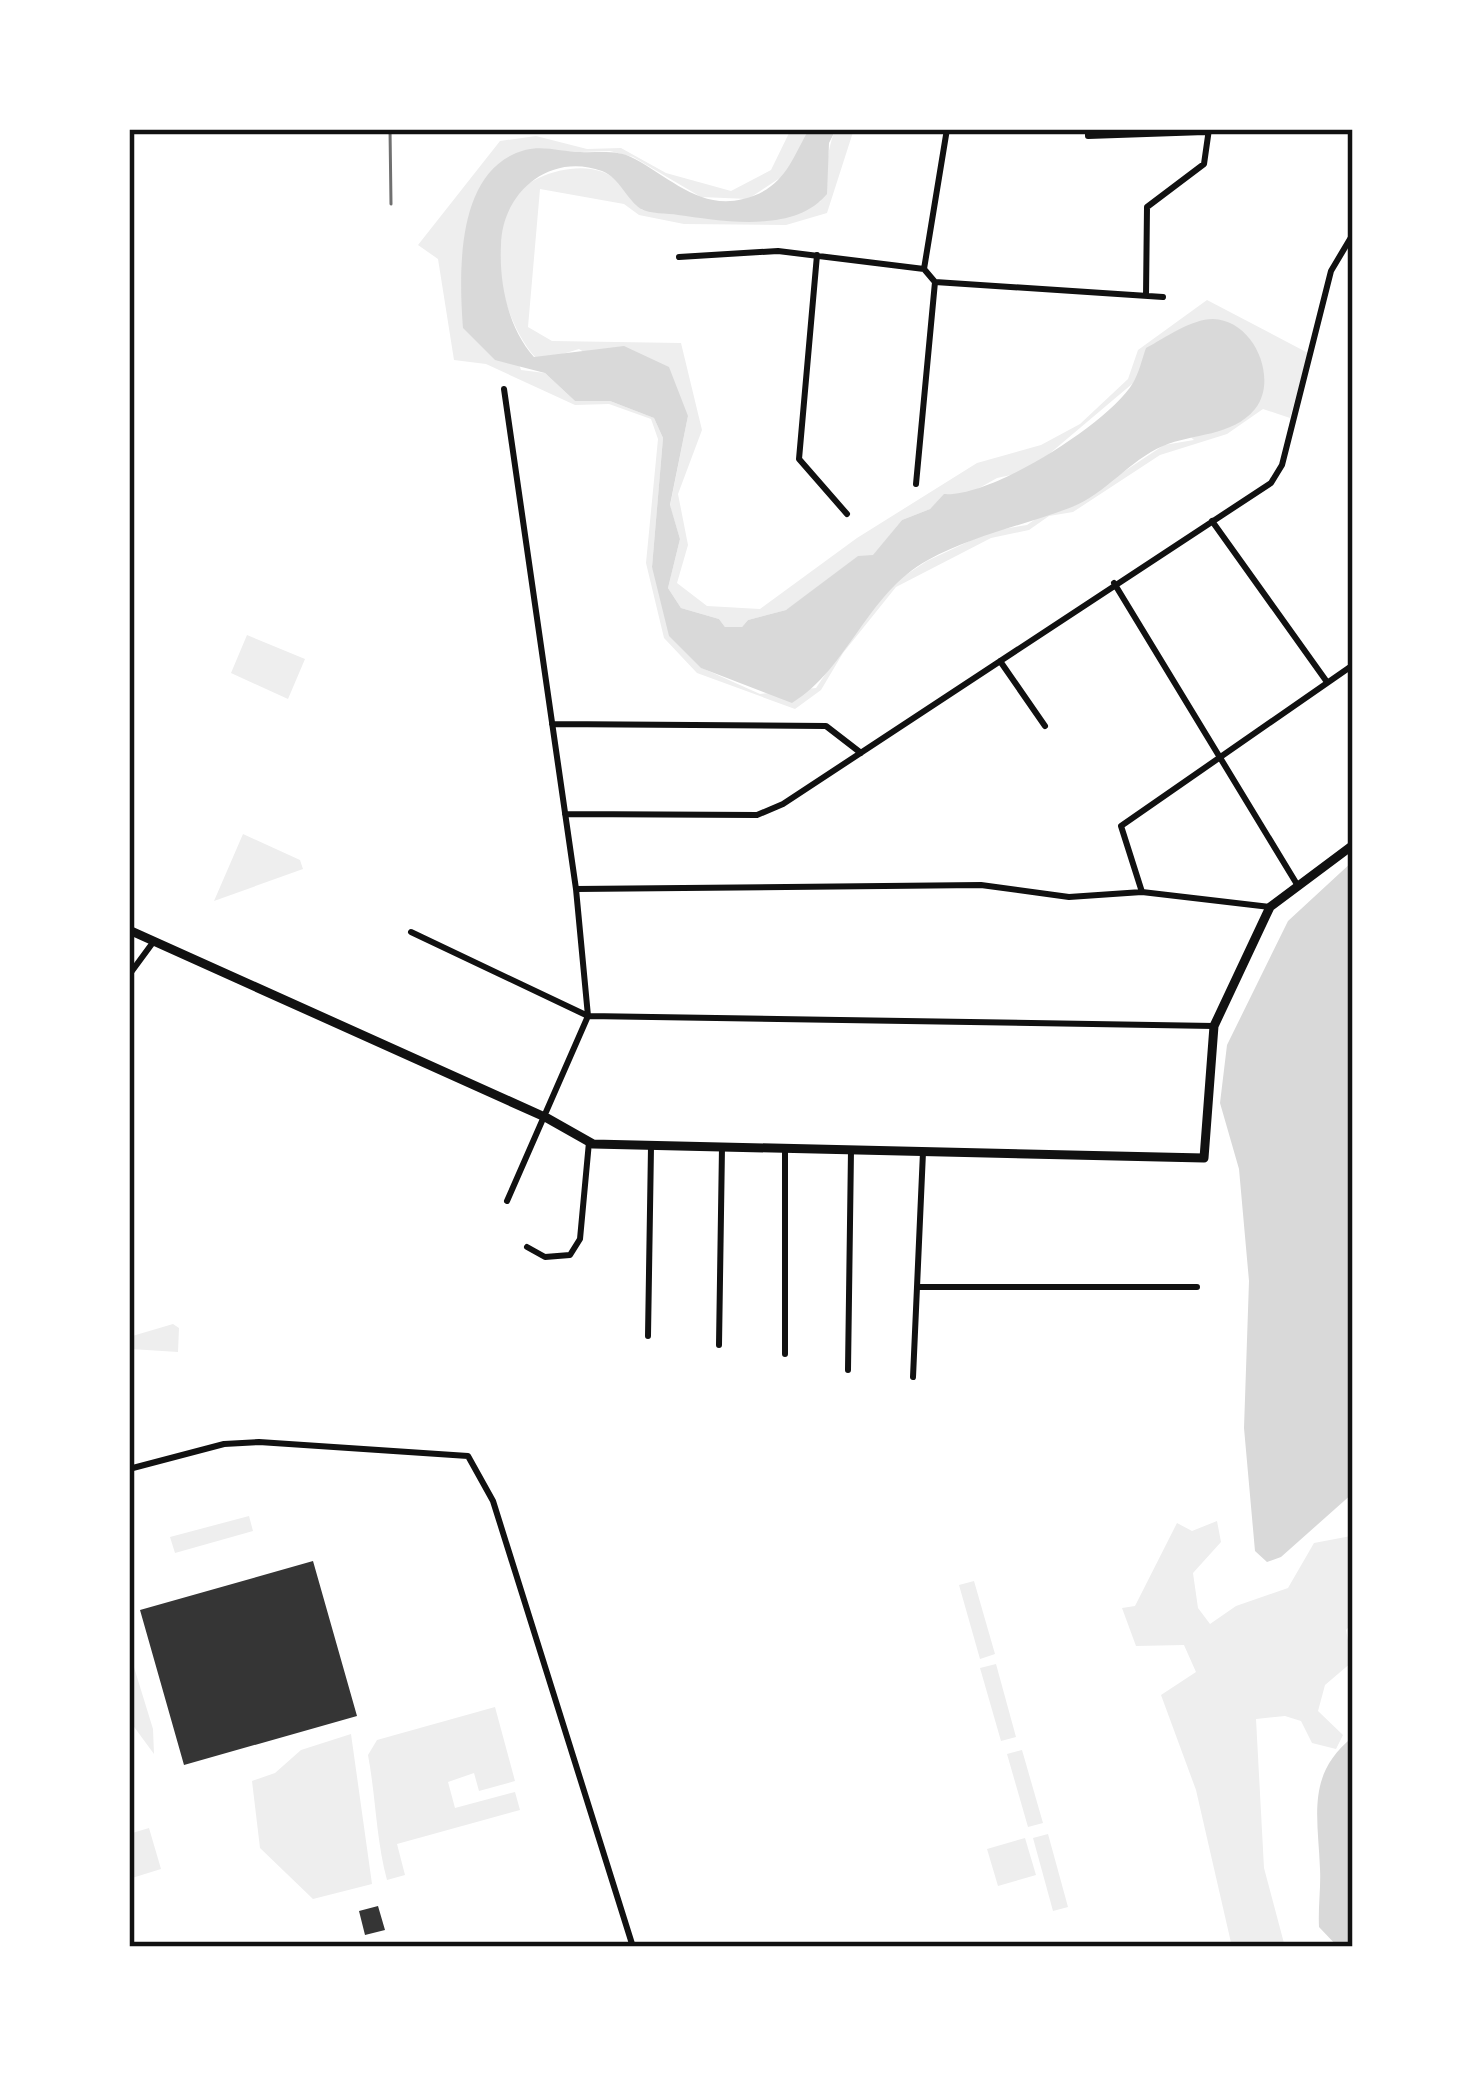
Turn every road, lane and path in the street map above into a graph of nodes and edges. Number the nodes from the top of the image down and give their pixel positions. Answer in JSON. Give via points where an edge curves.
{"nodes":[{"id":1,"x":946,"y":129,"type":"edge"},
{"id":2,"x":1088,"y":129,"type":"edge"},
{"id":3,"x":1207,"y":130,"type":"edge"},
{"id":4,"x":1353,"y":234,"type":"edge"},
{"id":5,"x":817,"y":255,"type":"junction"},
{"id":6,"x":679,"y":256,"type":"dead end"},
{"id":7,"x":924,"y":269,"type":"junction"},
{"id":8,"x":935,"y":282,"type":"junction"},
{"id":9,"x":1146,"y":296,"type":"junction"},
{"id":10,"x":1163,"y":297,"type":"dead end"},
{"id":11,"x":504,"y":389,"type":"dead end"},
{"id":12,"x":916,"y":484,"type":"dead end"},
{"id":13,"x":847,"y":514,"type":"dead end"},
{"id":14,"x":1211,"y":521,"type":"junction"},
{"id":15,"x":1114,"y":583,"type":"junction"},
{"id":16,"x":1000,"y":661,"type":"junction"},
{"id":17,"x":1353,"y":665,"type":"edge"},
{"id":18,"x":1328,"y":682,"type":"junction"},
{"id":19,"x":552,"y":724,"type":"junction"},
{"id":20,"x":1045,"y":726,"type":"dead end"},
{"id":21,"x":861,"y":753,"type":"junction"},
{"id":22,"x":1219,"y":755,"type":"junction"},
{"id":23,"x":565,"y":814,"type":"junction"},
{"id":24,"x":1353,"y":845,"type":"edge"},
{"id":25,"x":1298,"y":886,"type":"junction"},
{"id":26,"x":576,"y":889,"type":"junction"},
{"id":27,"x":1142,"y":892,"type":"junction"},
{"id":28,"x":1270,"y":908,"type":"junction"},
{"id":29,"x":129,"y":930,"type":"edge"},
{"id":30,"x":411,"y":932,"type":"dead end"},
{"id":31,"x":154,"y":940,"type":"junction"},
{"id":32,"x":129,"y":975,"type":"edge"},
{"id":33,"x":588,"y":1016,"type":"junction"},
{"id":34,"x":1214,"y":1026,"type":"junction"},
{"id":35,"x":547,"y":1118,"type":"junction"},
{"id":36,"x":590,"y":1142,"type":"junction"},
{"id":37,"x":651,"y":1145,"type":"junction"},
{"id":38,"x":722,"y":1147,"type":"junction"},
{"id":39,"x":785,"y":1148,"type":"junction"},
{"id":40,"x":851,"y":1150,"type":"junction"},
{"id":41,"x":923,"y":1152,"type":"junction"},
{"id":42,"x":507,"y":1201,"type":"dead end"},
{"id":43,"x":527,"y":1247,"type":"dead end"},
{"id":44,"x":917,"y":1287,"type":"junction"},
{"id":45,"x":1197,"y":1287,"type":"dead end"},
{"id":46,"x":649,"y":1336,"type":"dead end"},
{"id":47,"x":719,"y":1345,"type":"dead end"},
{"id":48,"x":784,"y":1354,"type":"dead end"},
{"id":49,"x":848,"y":1370,"type":"dead end"},
{"id":50,"x":913,"y":1378,"type":"dead end"},
{"id":51,"x":129,"y":1469,"type":"edge"},
{"id":52,"x":633,"y":1947,"type":"edge"}],
"edges":[{"from":1,"to":7,"type":"street"},
{"from":2,"to":3,"type":"street","via":[[1088,136]]},
{"from":3,"to":9,"type":"street","via":[[1204,164],[1148,207]]},
{"from":4,"to":14,"type":"street","via":[[1331,271],[1282,465],[1271,483]]},
{"from":5,"to":6,"type":"street"},
{"from":5,"to":7,"type":"street"},
{"from":5,"to":13,"type":"street","via":[[799,459]]},
{"from":7,"to":8,"type":"street"},
{"from":8,"to":9,"type":"street"},
{"from":8,"to":12,"type":"street"},
{"from":9,"to":10,"type":"street"},
{"from":11,"to":19,"type":"street"},
{"from":14,"to":15,"type":"street"},
{"from":14,"to":18,"type":"street"},
{"from":15,"to":16,"type":"street"},
{"from":15,"to":22,"type":"street"},
{"from":16,"to":20,"type":"street"},
{"from":16,"to":21,"type":"street"},
{"from":17,"to":18,"type":"street"},
{"from":18,"to":22,"type":"street"},
{"from":19,"to":21,"type":"street","via":[[826,726]]},
{"from":19,"to":23,"type":"street"},
{"from":21,"to":23,"type":"street","via":[[757,815]]},
{"from":22,"to":25,"type":"street"},
{"from":22,"to":27,"type":"street","via":[[1121,826]]},
{"from":23,"to":26,"type":"street"},
{"from":24,"to":25,"type":"street"},
{"from":25,"to":28,"type":"street"},
{"from":26,"to":27,"type":"street","via":[[981,885],[1069,897]]},
{"from":26,"to":33,"type":"street"},
{"from":27,"to":28,"type":"street"},
{"from":28,"to":34,"type":"street"},
{"from":29,"to":31,"type":"street"},
{"from":30,"to":33,"type":"street"},
{"from":31,"to":32,"type":"street"},
{"from":31,"to":35,"type":"street"},
{"from":33,"to":34,"type":"street"},
{"from":33,"to":35,"type":"street"},
{"from":34,"to":41,"type":"street","via":[[1204,1158]]},
{"from":35,"to":36,"type":"street"},
{"from":35,"to":42,"type":"street"},
{"from":36,"to":37,"type":"street"},
{"from":36,"to":43,"type":"street","via":[[580,1239],[570,1255],[545,1257]]},
{"from":37,"to":38,"type":"street"},
{"from":37,"to":46,"type":"street"},
{"from":38,"to":39,"type":"street"},
{"from":38,"to":47,"type":"street"},
{"from":39,"to":40,"type":"street"},
{"from":39,"to":48,"type":"street"},
{"from":40,"to":41,"type":"street"},
{"from":40,"to":49,"type":"street"},
{"from":41,"to":44,"type":"street"},
{"from":44,"to":45,"type":"street"},
{"from":44,"to":50,"type":"street"},
{"from":51,"to":52,"type":"street","via":[[259,1442],[468,1456],[493,1501]]}]}
